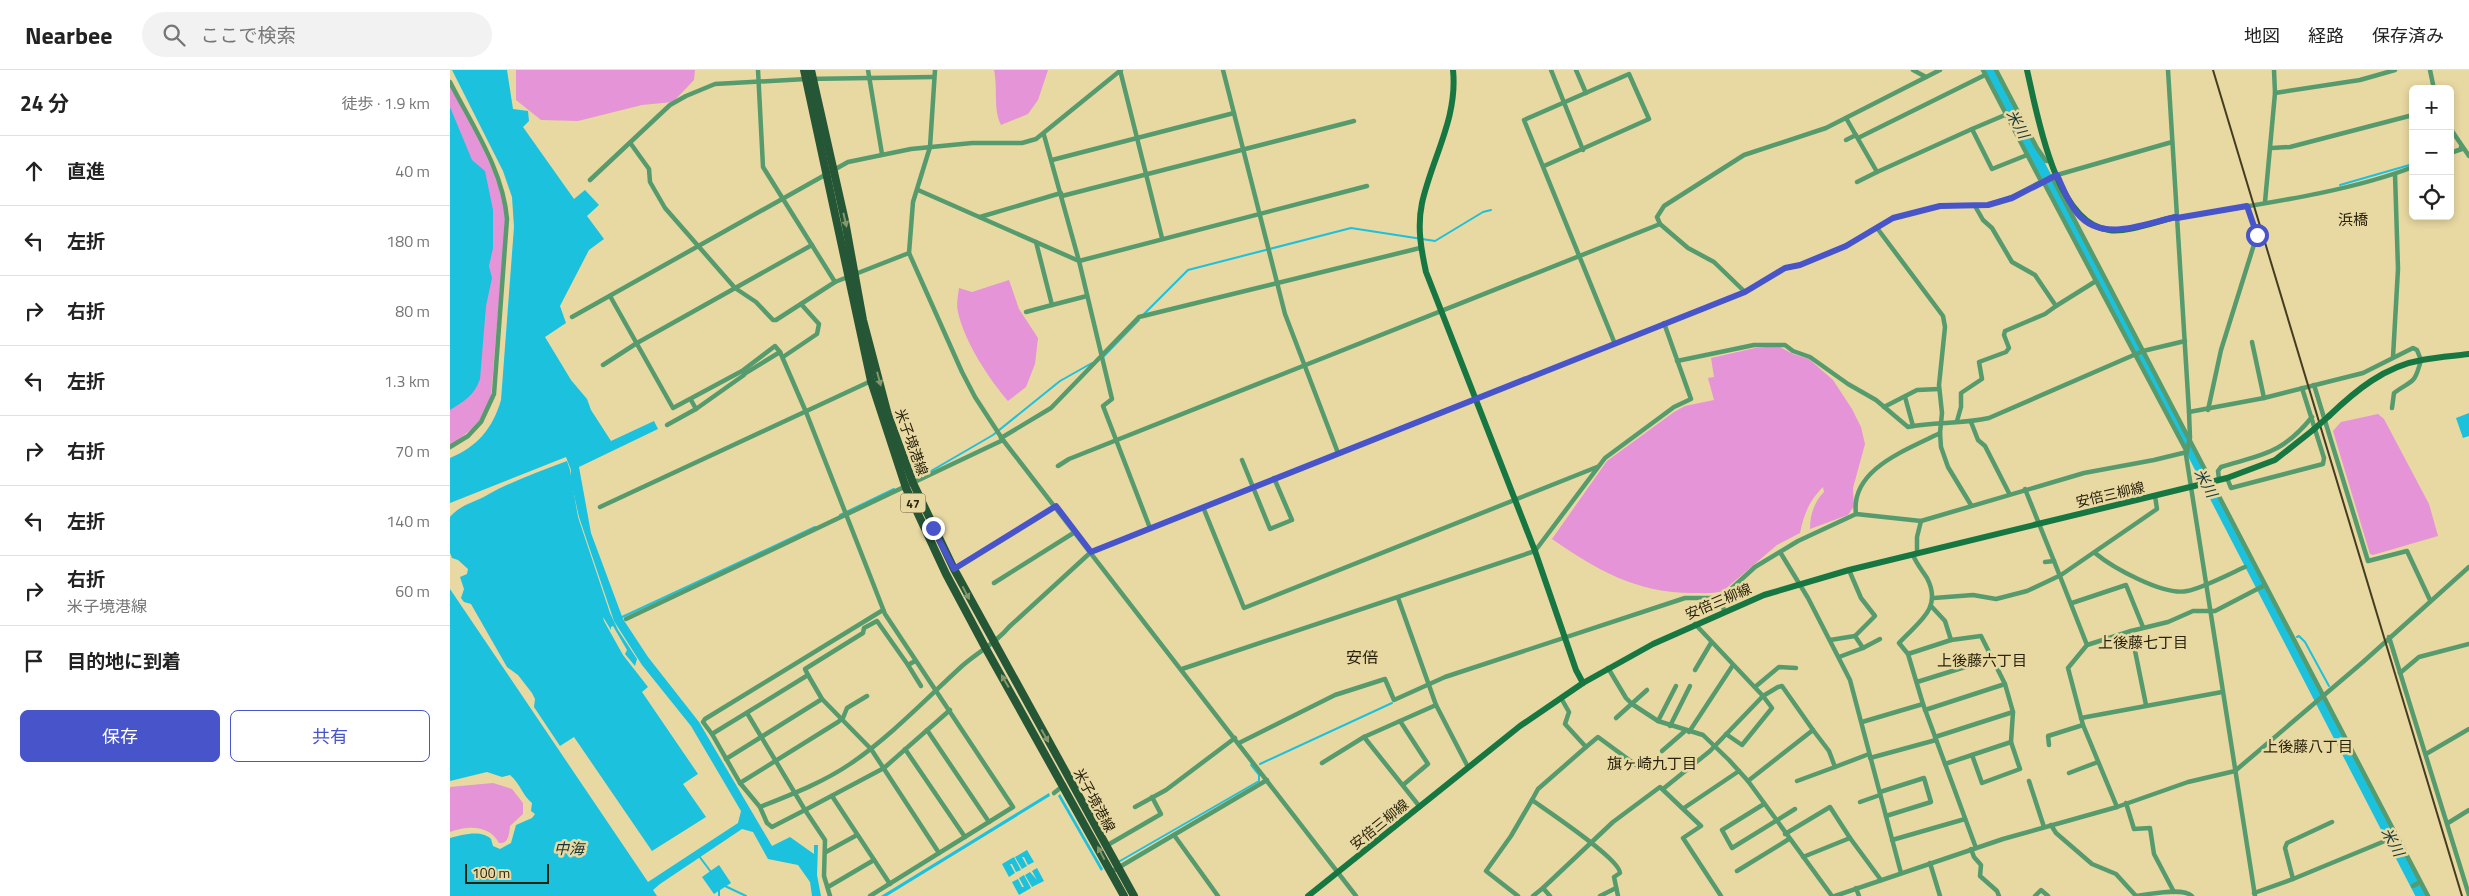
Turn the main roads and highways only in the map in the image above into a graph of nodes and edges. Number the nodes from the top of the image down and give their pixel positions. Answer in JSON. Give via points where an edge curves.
{"nodes":[{"id":1,"x":804,"y":70,"type":"edge"},
{"id":2,"x":811,"y":70,"type":"edge"},
{"id":3,"x":809,"y":79,"type":"junction"},
{"id":4,"x":852,"y":275,"type":"junction"},
{"id":5,"x":910,"y":486,"type":"junction"},
{"id":6,"x":1114,"y":869,"type":"junction"},
{"id":7,"x":1124,"y":896,"type":"edge"},
{"id":8,"x":1134,"y":896,"type":"edge"}],
"edges":[{"from":1,"to":3,"type":"main road","name":"米子境港線","number":"47"},
{"from":2,"to":3,"type":"main road","name":"米子境港線","number":"47"},
{"from":3,"to":4,"type":"main road","name":"米子境港線","number":"47"},
{"from":4,"to":5,"type":"main road","name":"米子境港線","number":"47","one_way":true},
{"from":4,"to":5,"type":"main road","name":"米子境港線","number":"47","via":[[871,381]]},
{"from":5,"to":6,"type":"main road","name":"米子境港線","number":"47","one_way":true,"via":[[1106,846]]},
{"from":6,"to":5,"type":"main road","name":"米子境港線","number":"47","one_way":true,"via":[[946,574]]},
{"from":6,"to":7,"type":"main road","name":"米子境港線","number":"47"},
{"from":6,"to":8,"type":"main road","name":"米子境港線","number":"47"}]}
